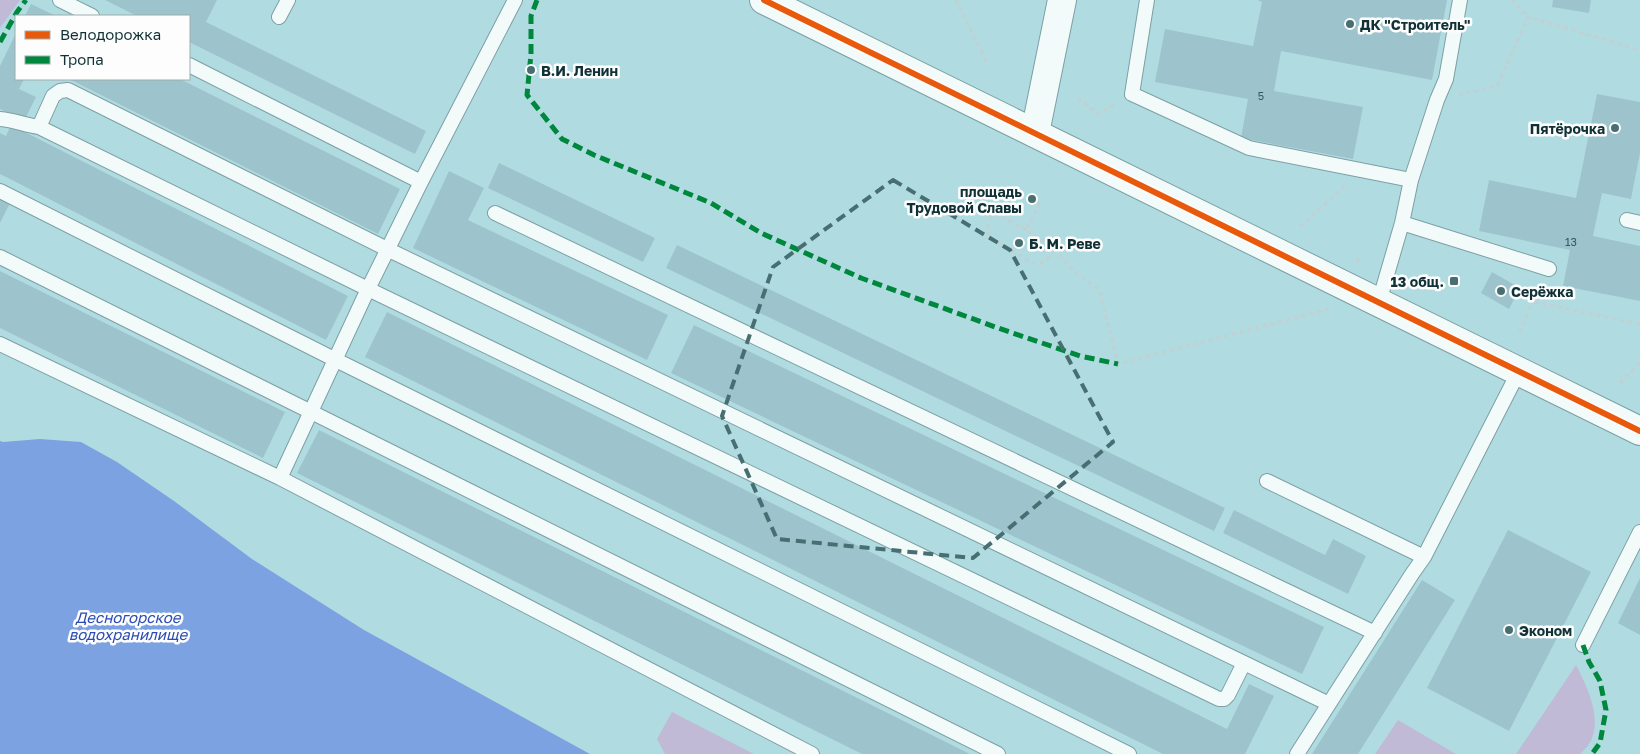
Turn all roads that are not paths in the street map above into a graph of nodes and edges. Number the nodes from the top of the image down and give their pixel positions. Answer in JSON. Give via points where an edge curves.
{"nodes":[{"id":1,"x":60,"y":0,"type":"edge"},
{"id":2,"x":288,"y":0,"type":"edge"},
{"id":3,"x":515,"y":0,"type":"edge"},
{"id":4,"x":764,"y":0,"type":"edge"},
{"id":5,"x":1062,"y":0,"type":"edge"},
{"id":6,"x":1147,"y":0,"type":"edge"},
{"id":7,"x":1460,"y":0,"type":"edge"},
{"id":8,"x":797,"y":8,"type":"edge"},
{"id":9,"x":90,"y":15,"type":"edge"},
{"id":10,"x":279,"y":17,"type":"dead end"},
{"id":11,"x":190,"y":66,"type":"edge"},
{"id":12,"x":0,"y":119,"type":"edge"},
{"id":13,"x":39,"y":127,"type":"junction"},
{"id":14,"x":1035,"y":133,"type":"junction"},
{"id":15,"x":1411,"y":180,"type":"junction"},
{"id":16,"x":420,"y":182,"type":"junction"},
{"id":17,"x":0,"y":191,"type":"edge"},
{"id":18,"x":496,"y":212,"type":"dead end"},
{"id":19,"x":1402,"y":224,"type":"junction"},
{"id":20,"x":389,"y":250,"type":"junction"},
{"id":21,"x":0,"y":257,"type":"edge"},
{"id":22,"x":1549,"y":269,"type":"road end"},
{"id":23,"x":368,"y":289,"type":"junction"},
{"id":24,"x":1378,"y":302,"type":"junction"},
{"id":25,"x":0,"y":344,"type":"edge"},
{"id":26,"x":336,"y":360,"type":"junction"},
{"id":27,"x":1519,"y":371,"type":"junction"},
{"id":28,"x":311,"y":412,"type":"junction"},
{"id":29,"x":1640,"y":431,"type":"edge"},
{"id":30,"x":280,"y":478,"type":"junction"},
{"id":31,"x":1267,"y":481,"type":"dead end"},
{"id":32,"x":1640,"y":532,"type":"edge"},
{"id":33,"x":1424,"y":557,"type":"junction"},
{"id":34,"x":1375,"y":632,"type":"junction"},
{"id":35,"x":1583,"y":646,"type":"dead end"},
{"id":36,"x":1244,"y":663,"type":"junction"},
{"id":37,"x":1329,"y":704,"type":"junction"},
{"id":38,"x":812,"y":754,"type":"edge"},
{"id":39,"x":998,"y":754,"type":"edge"},
{"id":40,"x":1129,"y":754,"type":"edge"},
{"id":41,"x":1297,"y":754,"type":"edge"}],
"edges":[{"from":1,"to":9,"type":"lane"},
{"from":2,"to":10,"type":"lane"},
{"from":3,"to":16,"type":"lane"},
{"from":4,"to":8,"type":"street"},
{"from":5,"to":14,"type":"street"},
{"from":6,"to":15,"type":"lane","via":[[1132,94],[1249,148]]},
{"from":7,"to":15,"type":"lane","via":[[1446,79],[1436,100]]},
{"from":8,"to":14,"type":"street"},
{"from":11,"to":16,"type":"lane"},
{"from":12,"to":13,"type":"lane"},
{"from":13,"to":20,"type":"lane","via":[[53,96],[68,90]]},
{"from":13,"to":23,"type":"lane"},
{"from":14,"to":24,"type":"street"},
{"from":15,"to":19,"type":"lane"},
{"from":16,"to":20,"type":"lane"},
{"from":17,"to":26,"type":"lane"},
{"from":18,"to":34,"type":"lane"},
{"from":19,"to":22,"type":"lane"},
{"from":19,"to":24,"type":"lane"},
{"from":20,"to":23,"type":"lane"},
{"from":20,"to":36,"type":"lane"},
{"from":21,"to":28,"type":"lane"},
{"from":23,"to":26,"type":"lane"},
{"from":23,"to":36,"type":"lane","via":[[1219,699],[1228,695]]},
{"from":24,"to":27,"type":"street"},
{"from":25,"to":30,"type":"lane"},
{"from":26,"to":28,"type":"lane"},
{"from":26,"to":40,"type":"lane"},
{"from":27,"to":29,"type":"street"},
{"from":27,"to":33,"type":"lane"},
{"from":28,"to":30,"type":"lane"},
{"from":28,"to":39,"type":"lane"},
{"from":30,"to":38,"type":"lane"},
{"from":31,"to":33,"type":"lane"},
{"from":32,"to":35,"type":"lane"},
{"from":33,"to":34,"type":"lane"},
{"from":34,"to":37,"type":"lane"},
{"from":36,"to":37,"type":"lane"},
{"from":37,"to":41,"type":"lane"}]}
